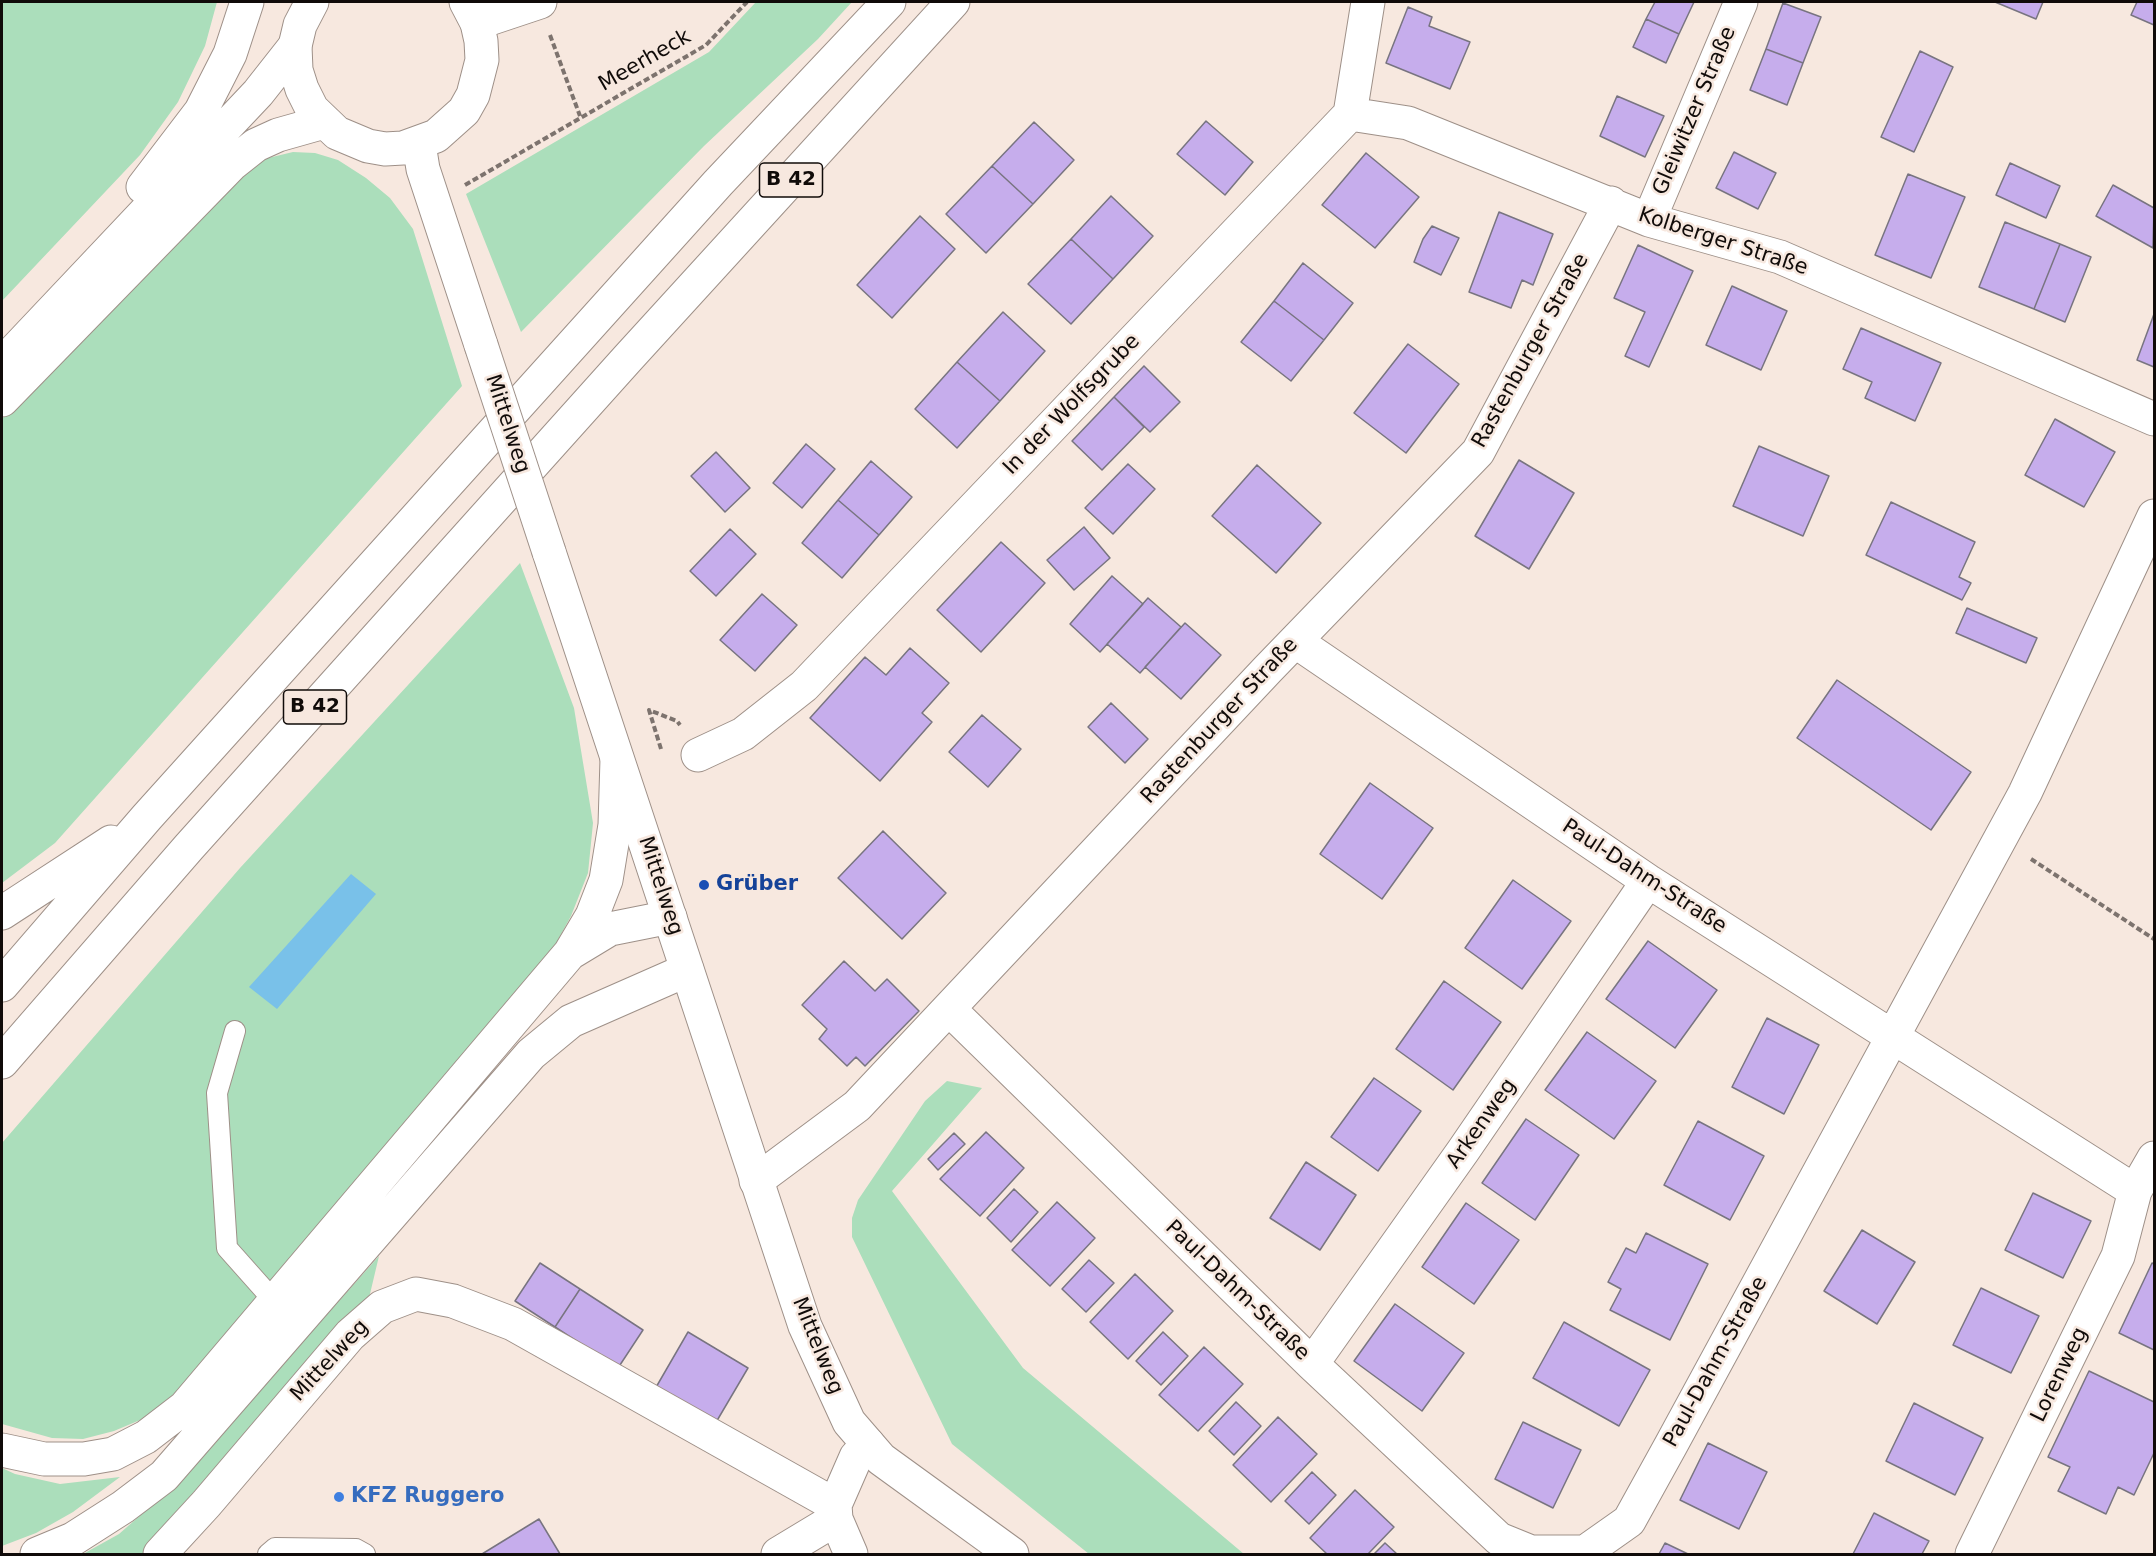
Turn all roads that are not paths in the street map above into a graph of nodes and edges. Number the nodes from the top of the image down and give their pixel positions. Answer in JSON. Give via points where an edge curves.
{"nodes":[{"id":1,"x":247,"y":2,"type":"edge"},
{"id":2,"x":312,"y":2,"type":"edge"},
{"id":3,"x":539,"y":2,"type":"edge"},
{"id":4,"x":889,"y":2,"type":"edge"},
{"id":5,"x":953,"y":2,"type":"edge"},
{"id":6,"x":1368,"y":2,"type":"edge"},
{"id":7,"x":1741,"y":2,"type":"edge"},
{"id":8,"x":471,"y":12,"type":"edge"},
{"id":9,"x":295,"y":46,"type":"junction"},
{"id":10,"x":1350,"y":114,"type":"junction"},
{"id":11,"x":324,"y":122,"type":"junction"},
{"id":12,"x":419,"y":144,"type":"junction"},
{"id":13,"x":1611,"y":203,"type":"junction"},
{"id":14,"x":1649,"y":220,"type":"junction"},
{"id":15,"x":111,"y":250,"type":"junction"},
{"id":16,"x":2,"y":364,"type":"edge"},
{"id":17,"x":2,"y":400,"type":"edge"},
{"id":18,"x":2154,"y":419,"type":"edge"},
{"id":19,"x":2154,"y":516,"type":"edge"},
{"id":20,"x":1295,"y":641,"type":"junction"},
{"id":21,"x":698,"y":755,"type":"dead end"},
{"id":22,"x":617,"y":759,"type":"junction"},
{"id":23,"x":147,"y":817,"type":"junction"},
{"id":24,"x":1648,"y":881,"type":"junction"},
{"id":25,"x":2,"y":913,"type":"edge"},
{"id":26,"x":670,"y":917,"type":"junction"},
{"id":27,"x":570,"y":954,"type":"junction"},
{"id":28,"x":687,"y":970,"type":"junction"},
{"id":29,"x":2,"y":985,"type":"edge"},
{"id":30,"x":949,"y":1009,"type":"junction"},
{"id":31,"x":235,"y":1031,"type":"dead end"},
{"id":32,"x":1893,"y":1037,"type":"junction"},
{"id":33,"x":3,"y":1062,"type":"edge"},
{"id":34,"x":2154,"y":1158,"type":"edge"},
{"id":35,"x":756,"y":1181,"type":"junction"},
{"id":36,"x":2136,"y":1191,"type":"junction"},
{"id":37,"x":275,"y":1302,"type":"junction"},
{"id":38,"x":1312,"y":1364,"type":"junction"},
{"id":39,"x":868,"y":1444,"type":"junction"},
{"id":40,"x":2,"y":1450,"type":"edge"},
{"id":41,"x":836,"y":1512,"type":"junction"},
{"id":42,"x":1586,"y":1553,"type":"edge"},
{"id":43,"x":37,"y":1554,"type":"edge"},
{"id":44,"x":160,"y":1554,"type":"edge"},
{"id":45,"x":268,"y":1554,"type":"edge"},
{"id":46,"x":364,"y":1554,"type":"edge"},
{"id":47,"x":778,"y":1554,"type":"edge"},
{"id":48,"x":851,"y":1554,"type":"edge"},
{"id":49,"x":1012,"y":1554,"type":"edge"},
{"id":50,"x":1972,"y":1554,"type":"edge"}],
"edges":[{"from":1,"to":15,"type":"main road","via":[[230,54],[201,111],[136,197]]},
{"from":2,"to":9,"type":"main road"},
{"from":3,"to":8,"type":"main road"},
{"from":4,"to":23,"type":"main road","number":"B 42","via":[[718,183]]},
{"from":5,"to":33,"type":"main road","number":"B 42","via":[[189,847]]},
{"from":6,"to":10,"type":"main road"},
{"from":7,"to":14,"type":"main road","name":"Gleiwitzer Straße"},
{"from":8,"to":12,"type":"main road","via":[[482,60],[474,95],[451,125]]},
{"from":9,"to":11,"type":"main road","via":[[302,89]]},
{"from":9,"to":15,"type":"main road","via":[[258,93]]},
{"from":10,"to":13,"type":"main road","name":"Kolberger Straße","via":[[1408,123]]},
{"from":10,"to":21,"type":"main road","name":"In der Wolfsgrube","via":[[804,686],[743,734]]},
{"from":11,"to":12,"type":"main road","via":[[337,133],[368,146],[403,148]]},
{"from":11,"to":17,"type":"main road","via":[[256,145],[232,164]]},
{"from":12,"to":22,"type":"main road","name":"Mittelweg","bridge":true,"via":[[434,203]]},
{"from":13,"to":14,"type":"main road","name":"Kolberger Straße"},
{"from":13,"to":20,"type":"main road","name":"Rastenburger Straße","via":[[1478,452]]},
{"from":14,"to":18,"type":"main road","name":"Kolberger Straße","via":[[1780,257]]},
{"from":15,"to":16,"type":"main road"},
{"from":19,"to":32,"type":"main road","via":[[2025,793]]},
{"from":20,"to":24,"type":"main road","name":"Paul-Dahm-Straße"},
{"from":20,"to":30,"type":"main road","name":"Rastenburger Straße"},
{"from":22,"to":26,"type":"main road","name":"Mittelweg"},
{"from":22,"to":27,"type":"main road","via":[[615,825],[606,880],[592,916]]},
{"from":23,"to":25,"type":"main road"},
{"from":23,"to":29,"type":"main road","number":"B 42"},
{"from":24,"to":32,"type":"main road","name":"Paul-Dahm-Straße"},
{"from":24,"to":38,"type":"main road","name":"Arkenweg"},
{"from":26,"to":27,"type":"main road","via":[[610,929]]},
{"from":26,"to":28,"type":"main road","name":"Mittelweg"},
{"from":27,"to":37,"type":"main road"},
{"from":28,"to":35,"type":"main road","name":"Mittelweg"},
{"from":28,"to":43,"type":"main road","via":[[572,1021],[531,1054],[164,1476],[73,1539]]},
{"from":30,"to":35,"type":"main road","name":"Rastenburger Straße","via":[[857,1106]]},
{"from":30,"to":38,"type":"main road","name":"Paul-Dahm-Straße"},
{"from":31,"to":37,"type":"lane","via":[[217,1093],[227,1248]]},
{"from":32,"to":36,"type":"main road"},
{"from":32,"to":42,"type":"main road","name":"Paul-Dahm-Straße","via":[[1629,1521]]},
{"from":34,"to":36,"type":"main road","name":"Lorenweg"},
{"from":35,"to":39,"type":"main road","name":"Mittelweg","via":[[806,1326],[849,1422]]},
{"from":36,"to":50,"type":"main road","name":"Lorenweg","via":[[2118,1256]]},
{"from":37,"to":40,"type":"main road","via":[[185,1407],[146,1437],[113,1454],[84,1460],[44,1459]]},
{"from":38,"to":42,"type":"main road","name":"Paul-Dahm-Straße","via":[[1499,1539],[1531,1552]]},
{"from":39,"to":41,"type":"main road","via":[[856,1457]]},
{"from":39,"to":49,"type":"main road","name":"Mittelweg","via":[[881,1458]]},
{"from":41,"to":44,"type":"main road","name":"Mittelweg","via":[[513,1324],[453,1302],[416,1294],[382,1307],[350,1335]]},
{"from":41,"to":47,"type":"main road"},
{"from":41,"to":48,"type":"main road"},
{"from":45,"to":46,"type":"lane","via":[[275,1548],[356,1549]]}]}
